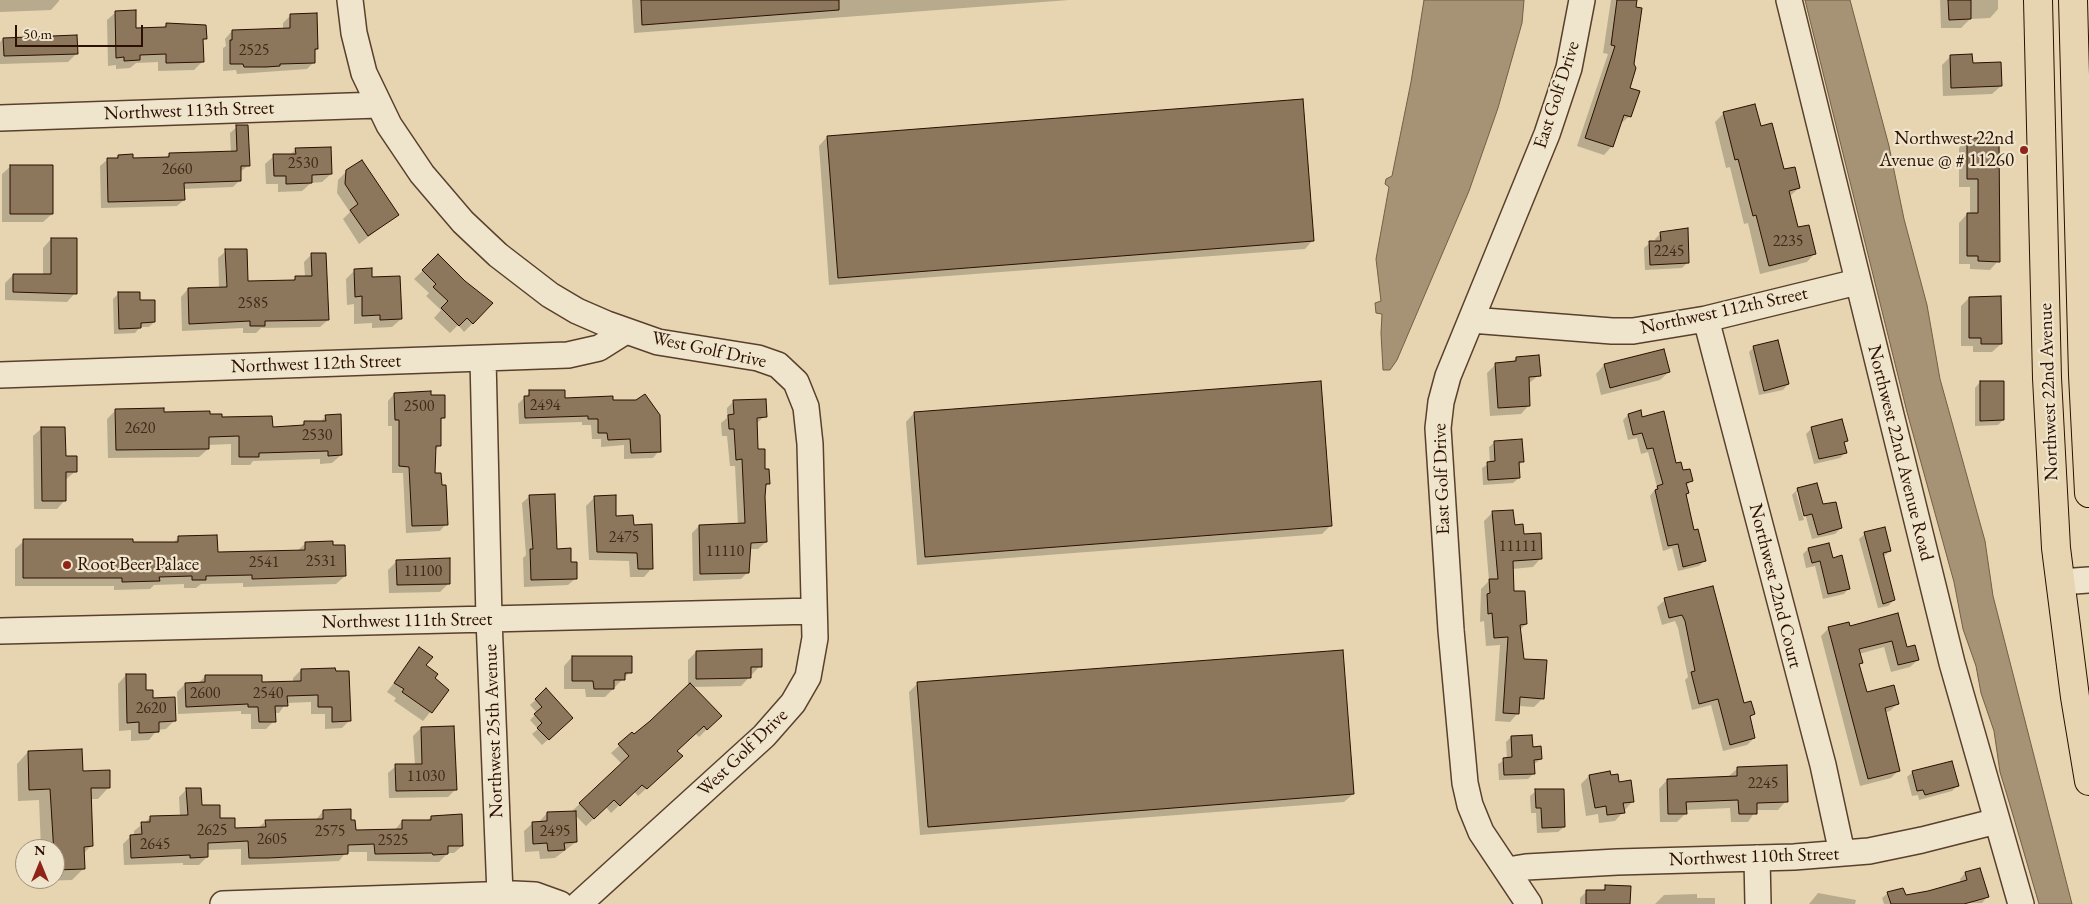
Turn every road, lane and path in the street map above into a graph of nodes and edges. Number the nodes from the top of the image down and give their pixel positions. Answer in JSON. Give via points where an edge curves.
{"nodes":[{"id":1,"x":350,"y":0,"type":"edge"},
{"id":2,"x":1582,"y":0,"type":"edge"},
{"id":3,"x":1789,"y":0,"type":"edge"},
{"id":4,"x":2038,"y":0,"type":"edge"},
{"id":5,"x":2073,"y":0,"type":"edge"},
{"id":6,"x":378,"y":105,"type":"junction"},
{"id":7,"x":0,"y":118,"type":"edge"},
{"id":8,"x":1857,"y":282,"type":"junction"},
{"id":9,"x":1706,"y":319,"type":"junction"},
{"id":10,"x":1471,"y":320,"type":"junction"},
{"id":11,"x":626,"y":331,"type":"junction"},
{"id":12,"x":483,"y":358,"type":"junction"},
{"id":13,"x":0,"y":375,"type":"edge"},
{"id":14,"x":2089,"y":493,"type":"edge"},
{"id":15,"x":2089,"y":580,"type":"edge"},
{"id":16,"x":2060,"y":582,"type":"junction"},
{"id":17,"x":814,"y":611,"type":"junction"},
{"id":18,"x":489,"y":619,"type":"junction"},
{"id":19,"x":0,"y":631,"type":"edge"},
{"id":20,"x":2089,"y":781,"type":"edge"},
{"id":21,"x":1996,"y":821,"type":"junction"},
{"id":22,"x":1842,"y":853,"type":"junction"},
{"id":23,"x":1757,"y":858,"type":"junction"},
{"id":24,"x":1508,"y":870,"type":"junction"},
{"id":25,"x":500,"y":894,"type":"junction"},
{"id":26,"x":278,"y":903,"type":"edge"},
{"id":27,"x":223,"y":904,"type":"edge"},
{"id":28,"x":560,"y":904,"type":"edge"},
{"id":29,"x":579,"y":904,"type":"edge"},
{"id":30,"x":1529,"y":904,"type":"edge"},
{"id":31,"x":1758,"y":904,"type":"edge"},
{"id":32,"x":2021,"y":904,"type":"edge"}],
"edges":[{"from":1,"to":6,"type":"street","name":"West Golf Drive","via":[[361,64]]},
{"from":2,"to":10,"type":"street","name":"East Golf Drive","via":[[1568,68],[1547,134]]},
{"from":3,"to":8,"type":"street","name":"Northwest 22nd Avenue Road"},
{"from":4,"to":16,"type":"main road","name":"Northwest 22nd Avenue","via":[[2047,378]]},
{"from":5,"to":14,"type":"main road","name":"Northwest 22nd Avenue"},
{"from":6,"to":7,"type":"street","name":"Northwest 113th Street"},
{"from":6,"to":11,"type":"street","name":"West Golf Drive","via":[[396,138],[422,174],[486,244],[550,295]]},
{"from":8,"to":9,"type":"street","name":"Northwest 112th Street"},
{"from":8,"to":21,"type":"street","name":"Northwest 22nd Avenue Road","via":[[1952,663]]},
{"from":9,"to":10,"type":"street","name":"Northwest 112th Street","via":[[1633,331]]},
{"from":9,"to":22,"type":"street","name":"Northwest 22nd Court","via":[[1823,765]]},
{"from":10,"to":24,"type":"street","name":"East Golf Drive","via":[[1444,390],[1438,428],[1448,602],[1467,795],[1481,832]]},
{"from":11,"to":12,"type":"street","name":"Northwest 112th Street","via":[[584,353]]},
{"from":11,"to":17,"type":"street","name":"West Golf Drive","via":[[682,347],[758,358],[778,365],[796,382],[803,396],[809,427]]},
{"from":12,"to":13,"type":"street","name":"Northwest 112th Street"},
{"from":12,"to":18,"type":"street","name":"Northwest 25th Avenue"},
{"from":15,"to":16,"type":"street"},
{"from":16,"to":20,"type":"main road","name":"Northwest 22nd Avenue"},
{"from":17,"to":18,"type":"street","name":"Northwest 111th Street"},
{"from":17,"to":29,"type":"street","name":"West Golf Drive","via":[[812,663],[802,690],[786,713]]},
{"from":18,"to":19,"type":"street","name":"Northwest 111th Street"},
{"from":18,"to":25,"type":"street","name":"Northwest 25th Avenue"},
{"from":21,"to":22,"type":"street","name":"Northwest 110th Street","via":[[1896,846]]},
{"from":21,"to":32,"type":"street","name":"Northwest 22nd Avenue Road"},
{"from":22,"to":23,"type":"street","name":"Northwest 110th Street"},
{"from":23,"to":24,"type":"street","name":"Northwest 110th Street","via":[[1616,862]]},
{"from":23,"to":31,"type":"street"},
{"from":24,"to":30,"type":"street","name":"East Golf Drive"},
{"from":25,"to":26,"type":"street"},
{"from":25,"to":28,"type":"street","via":[[535,895]]},
{"from":26,"to":27,"type":"street"}]}
